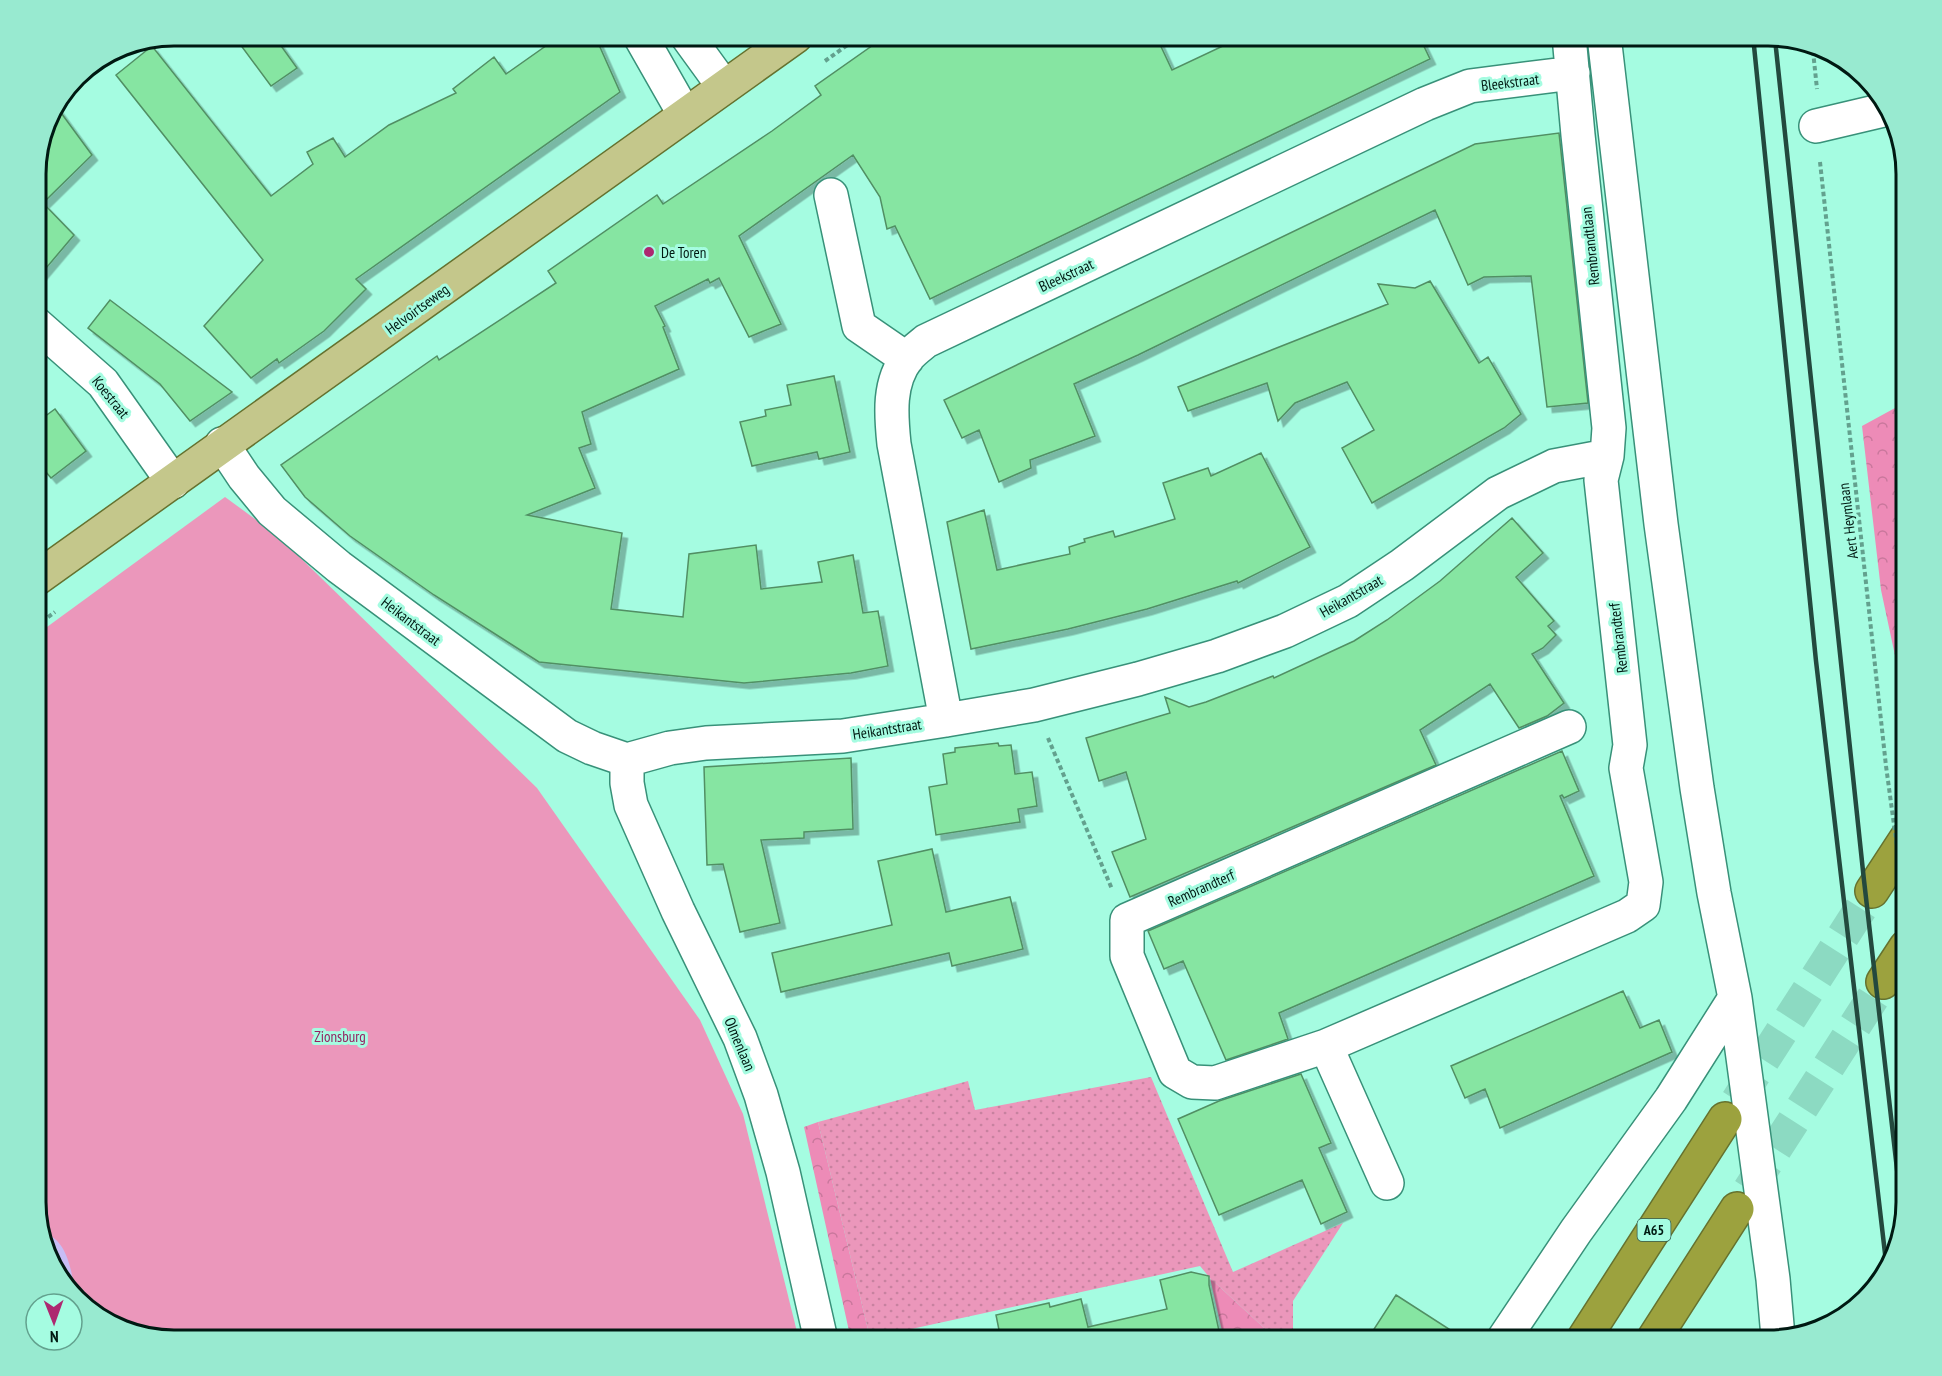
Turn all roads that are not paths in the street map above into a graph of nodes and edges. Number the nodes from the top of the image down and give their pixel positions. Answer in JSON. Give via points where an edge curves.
{"nodes":[{"id":1,"x":1570,"y":46,"type":"edge"},
{"id":2,"x":1605,"y":46,"type":"edge"},
{"id":3,"x":646,"y":47,"type":"edge"},
{"id":4,"x":695,"y":47,"type":"edge"},
{"id":5,"x":781,"y":47,"type":"edge"},
{"id":6,"x":1573,"y":73,"type":"junction"},
{"id":7,"x":724,"y":87,"type":"junction"},
{"id":8,"x":1878,"y":111,"type":"edge"},
{"id":9,"x":685,"y":115,"type":"junction"},
{"id":10,"x":1816,"y":126,"type":"road end"},
{"id":11,"x":831,"y":195,"type":"dead end"},
{"id":12,"x":47,"y":334,"type":"edge"},
{"id":13,"x":907,"y":358,"type":"junction"},
{"id":14,"x":222,"y":444,"type":"junction"},
{"id":15,"x":1607,"y":456,"type":"junction"},
{"id":16,"x":173,"y":482,"type":"junction"},
{"id":17,"x":47,"y":571,"type":"edge"},
{"id":18,"x":946,"y":720,"type":"junction"},
{"id":19,"x":1569,"y":727,"type":"dead end"},
{"id":20,"x":627,"y":760,"type":"junction"},
{"id":21,"x":1896,"y":854,"type":"edge"},
{"id":22,"x":1872,"y":891,"type":"tunnel mouth"},
{"id":23,"x":1896,"y":962,"type":"edge"},
{"id":24,"x":1883,"y":982,"type":"tunnel mouth"},
{"id":25,"x":1735,"y":998,"type":"junction"},
{"id":26,"x":1326,"y":1046,"type":"junction"},
{"id":27,"x":1725,"y":1119,"type":"tunnel mouth"},
{"id":28,"x":1387,"y":1183,"type":"dead end"},
{"id":29,"x":1737,"y":1209,"type":"tunnel mouth"},
{"id":30,"x":1777,"y":1329,"type":"edge"},
{"id":31,"x":819,"y":1330,"type":"edge"},
{"id":32,"x":1510,"y":1330,"type":"edge"},
{"id":33,"x":1589,"y":1330,"type":"edge"},
{"id":34,"x":1659,"y":1330,"type":"edge"}],
"edges":[{"from":1,"to":6,"type":"street","name":"Rembrandtlaan"},
{"from":2,"to":25,"type":"street","via":[[1661,524],[1714,893]]},
{"from":3,"to":9,"type":"street"},
{"from":4,"to":7,"type":"street"},
{"from":5,"to":7,"type":"main road","name":"Helvoirtseweg"},
{"from":6,"to":13,"type":"street","name":"Bleekstraat","via":[[1470,86],[1425,104],[926,341]]},
{"from":6,"to":15,"type":"street","name":"Rembrandtlaan","via":[[1610,428]]},
{"from":7,"to":9,"type":"main road","name":"Helvoirtseweg"},
{"from":8,"to":10,"type":"street"},
{"from":9,"to":14,"type":"main road","name":"Helvoirtseweg"},
{"from":11,"to":13,"type":"street","via":[[859,327]]},
{"from":12,"to":16,"type":"street","name":"Koestraat","via":[[103,383]]},
{"from":13,"to":18,"type":"street","name":"Bleekstraat","via":[[894,385],[894,444]]},
{"from":14,"to":16,"type":"main road","name":"Helvoirtseweg"},
{"from":14,"to":20,"type":"street","name":"Heikantstraat","via":[[272,511],[339,567],[567,736]]},
{"from":15,"to":18,"type":"street","name":"Heikantstraat","via":[[1554,466],[1498,493],[1402,566],[1347,601],[1285,631],[1138,679],[1034,705]]},
{"from":15,"to":26,"type":"street","name":"Rembrandterf","via":[[1600,480],[1630,745],[1626,768],[1646,882],[1642,905],[1627,916]]},
{"from":16,"to":17,"type":"main road","name":"Helvoirtseweg"},
{"from":18,"to":20,"type":"street","name":"Heikantstraat","via":[[843,736],[706,742]]},
{"from":19,"to":26,"type":"street","name":"Rembrandterf","via":[[1127,920],[1127,956],[1175,1072],[1192,1082],[1215,1083]]},
{"from":20,"to":31,"type":"street","name":"Olmenlaan","via":[[631,805],[740,1038],[761,1095]]},
{"from":21,"to":22,"type":"highway"},
{"from":23,"to":24,"type":"highway"},
{"from":25,"to":30,"type":"street"},
{"from":25,"to":32,"type":"street","via":[[1671,1099]]},
{"from":26,"to":28,"type":"street"},
{"from":27,"to":33,"type":"highway","number":"A65"},
{"from":29,"to":34,"type":"highway"}]}
